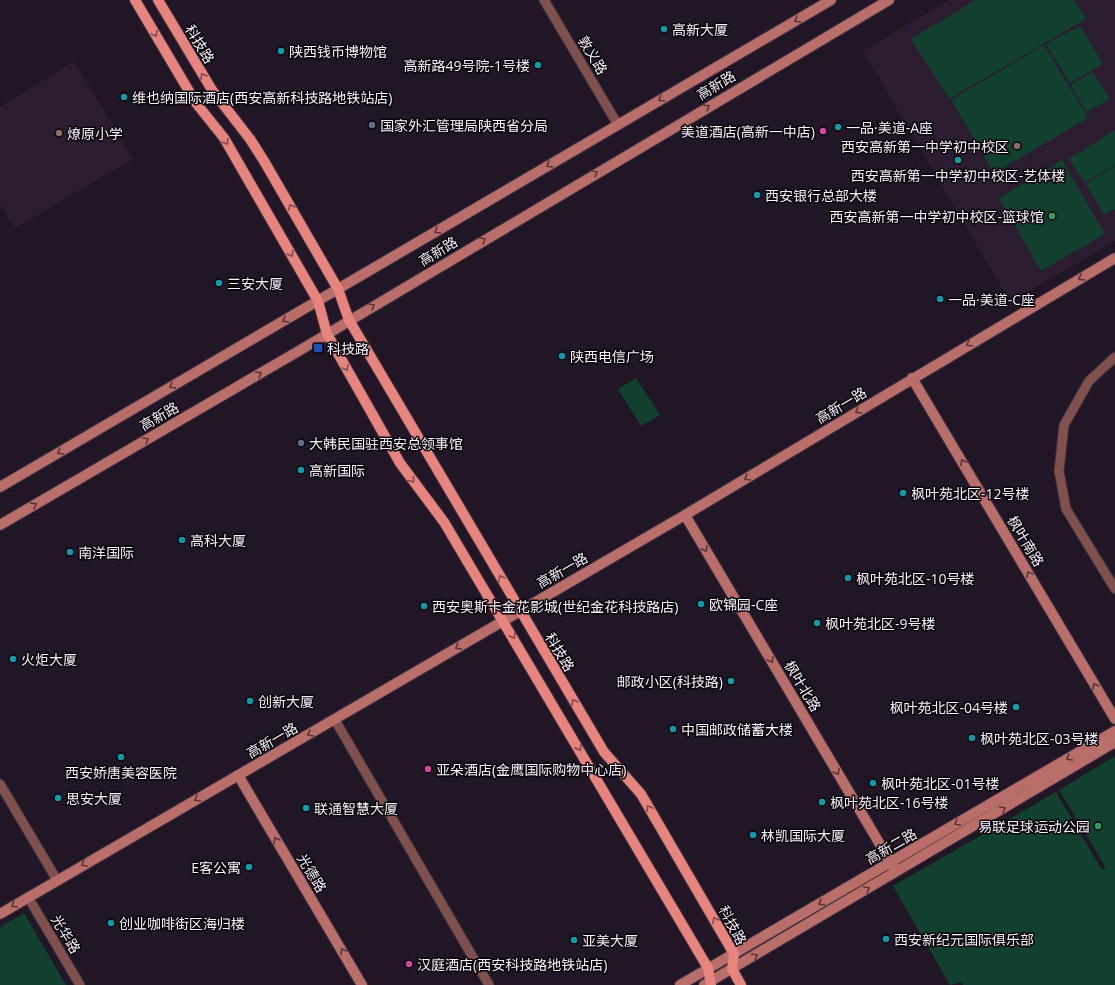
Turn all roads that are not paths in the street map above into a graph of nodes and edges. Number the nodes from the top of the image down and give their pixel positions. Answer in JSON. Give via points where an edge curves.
{"nodes":[{"id":1,"x":135,"y":0,"type":"edge"},
{"id":2,"x":158,"y":0,"type":"edge"},
{"id":3,"x":544,"y":0,"type":"edge"},
{"id":4,"x":831,"y":0,"type":"edge"},
{"id":5,"x":889,"y":0,"type":"edge"},
{"id":6,"x":618,"y":125,"type":"junction"},
{"id":7,"x":1115,"y":258,"type":"edge"},
{"id":8,"x":338,"y":289,"type":"junction"},
{"id":9,"x":318,"y":301,"type":"junction"},
{"id":10,"x":349,"y":320,"type":"junction"},
{"id":11,"x":327,"y":334,"type":"junction"},
{"id":12,"x":1115,"y":357,"type":"edge"},
{"id":13,"x":912,"y":378,"type":"junction"},
{"id":14,"x":0,"y":487,"type":"edge"},
{"id":15,"x":685,"y":515,"type":"junction"},
{"id":16,"x":0,"y":525,"type":"edge"},
{"id":17,"x":1115,"y":589,"type":"edge"},
{"id":18,"x":520,"y":611,"type":"junction"},
{"id":19,"x":504,"y":620,"type":"junction"},
{"id":20,"x":1115,"y":719,"type":"edge"},
{"id":21,"x":335,"y":720,"type":"junction"},
{"id":22,"x":1115,"y":731,"type":"edge"},
{"id":23,"x":1115,"y":742,"type":"edge"},
{"id":24,"x":238,"y":775,"type":"junction"},
{"id":25,"x":0,"y":784,"type":"edge"},
{"id":26,"x":890,"y":862,"type":"junction"},
{"id":27,"x":896,"y":872,"type":"junction"},
{"id":28,"x":57,"y":880,"type":"junction"},
{"id":29,"x":28,"y":897,"type":"junction"},
{"id":30,"x":0,"y":914,"type":"edge"},
{"id":31,"x":734,"y":954,"type":"junction"},
{"id":32,"x":708,"y":968,"type":"junction"},
{"id":33,"x":732,"y":970,"type":"junction"},
{"id":34,"x":708,"y":984,"type":"edge"},
{"id":35,"x":80,"y":985,"type":"edge"},
{"id":36,"x":362,"y":985,"type":"edge"},
{"id":37,"x":489,"y":985,"type":"edge"},
{"id":38,"x":680,"y":985,"type":"edge"},
{"id":39,"x":741,"y":985,"type":"edge"}],
"edges":[{"from":1,"to":9,"type":"main road","one_way":true,"via":[[196,103],[224,138]]},
{"from":8,"to":2,"type":"main road","name":"科技路","one_way":true,"via":[[250,139],[212,90]]},
{"from":3,"to":6,"type":"street","name":"敦义路"},
{"from":4,"to":6,"type":"street","name":"高新路","one_way":true},
{"from":10,"to":5,"type":"street","name":"高新路","one_way":true},
{"from":6,"to":8,"type":"street","name":"高新路","one_way":true},
{"from":7,"to":13,"type":"street","name":"高新一路","one_way":true},
{"from":8,"to":9,"type":"street","name":"高新路"},
{"from":8,"to":10,"type":"main road","name":"科技路"},
{"from":9,"to":11,"type":"main road"},
{"from":9,"to":14,"type":"street","name":"高新路","one_way":true},
{"from":10,"to":11,"type":"street","name":"高新路"},
{"from":18,"to":10,"type":"main road","name":"科技路","one_way":true},
{"from":16,"to":11,"type":"street","name":"高新路","one_way":true},
{"from":11,"to":19,"type":"main road","one_way":true,"via":[[400,463],[444,522]]},
{"from":12,"to":17,"type":"street","via":[[1089,381],[1064,425],[1059,471],[1066,509]]},
{"from":13,"to":15,"type":"street","name":"高新一路","one_way":true},
{"from":20,"to":13,"type":"street","name":"枫叶南路","one_way":true},
{"from":15,"to":18,"type":"street","name":"高新一路"},
{"from":15,"to":26,"type":"street","name":"枫叶北路","one_way":true},
{"from":18,"to":19,"type":"street","name":"高新一路"},
{"from":31,"to":18,"type":"main road","name":"科技路","one_way":true,"via":[[641,794],[604,752]]},
{"from":19,"to":21,"type":"street","name":"高新一路","one_way":true},
{"from":19,"to":32,"type":"main road","one_way":true},
{"from":21,"to":24,"type":"street","name":"高新一路","one_way":true},
{"from":21,"to":37,"type":"street"},
{"from":22,"to":26,"type":"street","name":"高新二路","one_way":true},
{"from":27,"to":23,"type":"street","name":"高新二路","one_way":true},
{"from":24,"to":28,"type":"street","name":"高新一路","one_way":true},
{"from":36,"to":24,"type":"street","name":"光德路","one_way":true},
{"from":25,"to":28,"type":"street"},
{"from":26,"to":27,"type":"street","name":"枫叶北路"},
{"from":26,"to":31,"type":"street","name":"高新二路","one_way":true},
{"from":33,"to":27,"type":"street","name":"高新二路","one_way":true},
{"from":28,"to":29,"type":"street","name":"高新一路"},
{"from":29,"to":30,"type":"street","name":"高新一路","one_way":true},
{"from":29,"to":35,"type":"street","name":"光华路"},
{"from":31,"to":32,"type":"street","name":"高新二路"},
{"from":31,"to":33,"type":"main road","name":"科技路"},
{"from":32,"to":34,"type":"main road"},
{"from":32,"to":38,"type":"street","name":"高新二路"},
{"from":33,"to":34,"type":"street","name":"高新二路"},
{"from":33,"to":39,"type":"main road"}]}
